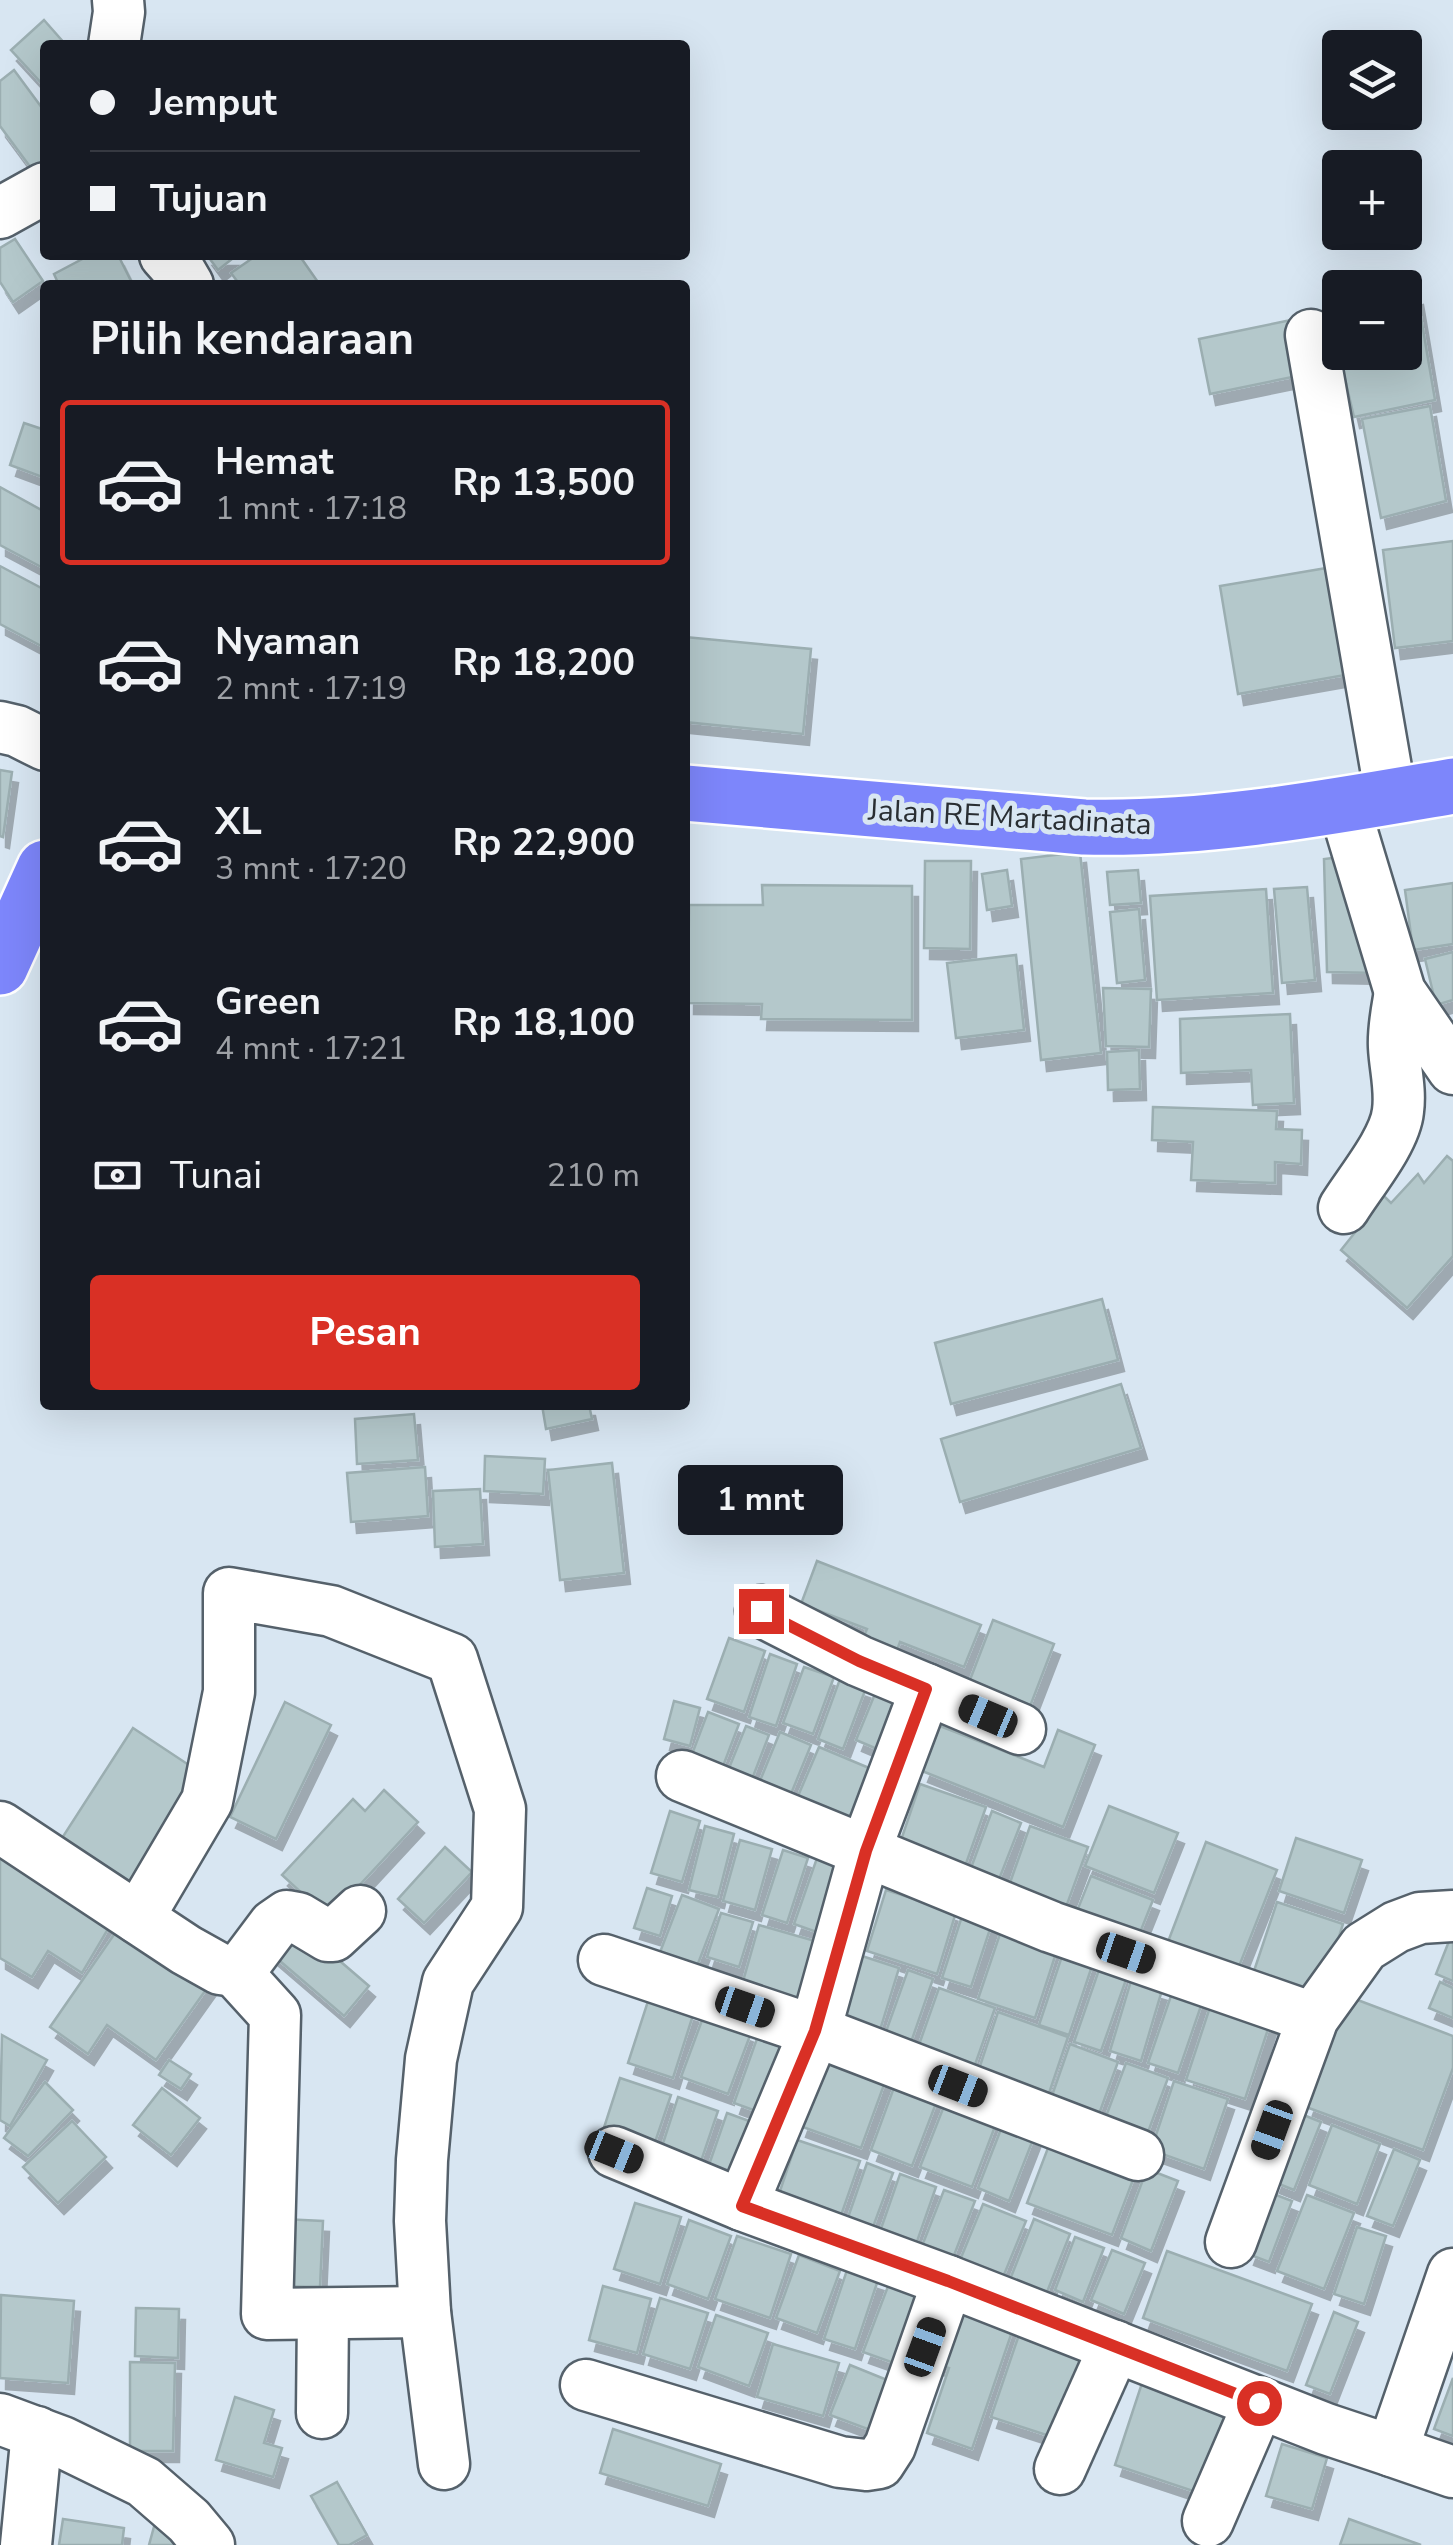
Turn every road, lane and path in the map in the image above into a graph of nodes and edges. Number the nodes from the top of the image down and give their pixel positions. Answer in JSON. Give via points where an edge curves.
{"nodes":[{"id":1,"x":40,"y":191,"type":"edge"},
{"id":2,"x":0,"y":214,"type":"edge"},
{"id":3,"x":170,"y":260,"type":"edge"},
{"id":4,"x":185,"y":280,"type":"edge"},
{"id":5,"x":1311,"y":335,"type":"dead end"},
{"id":6,"x":0,"y":726,"type":"edge"},
{"id":7,"x":40,"y":742,"type":"edge"},
{"id":8,"x":1453,"y":786,"type":"edge"},
{"id":9,"x":690,"y":793,"type":"edge"},
{"id":10,"x":1367,"y":801,"type":"junction"},
{"id":11,"x":40,"y":879,"type":"edge"},
{"id":12,"x":0,"y":967,"type":"edge"},
{"id":13,"x":1400,"y":992,"type":"junction"},
{"id":14,"x":1453,"y":1069,"type":"edge"},
{"id":15,"x":1344,"y":1208,"type":"dead end"},
{"id":16,"x":761,"y":1611,"type":"dead end"},
{"id":17,"x":926,"y":1689,"type":"junction"},
{"id":18,"x":1020,"y":1729,"type":"dead end"},
{"id":19,"x":682,"y":1776,"type":"dead end"},
{"id":20,"x":0,"y":1827,"type":"edge"},
{"id":21,"x":866,"y":1851,"type":"junction"},
{"id":22,"x":360,"y":1911,"type":"dead end"},
{"id":23,"x":1453,"y":1916,"type":"edge"},
{"id":24,"x":138,"y":1918,"type":"junction"},
{"id":25,"x":604,"y":1960,"type":"dead end"},
{"id":26,"x":234,"y":1971,"type":"junction"},
{"id":27,"x":1313,"y":2018,"type":"junction"},
{"id":28,"x":815,"y":2031,"type":"junction"},
{"id":29,"x":614,"y":2152,"type":"dead end"},
{"id":30,"x":1138,"y":2155,"type":"dead end"},
{"id":31,"x":742,"y":2206,"type":"junction"},
{"id":32,"x":1231,"y":2242,"type":"dead end"},
{"id":33,"x":948,"y":2281,"type":"junction"},
{"id":34,"x":1448,"y":2303,"type":"edge"},
{"id":35,"x":425,"y":2312,"type":"junction"},
{"id":36,"x":323,"y":2315,"type":"junction"},
{"id":37,"x":1115,"y":2346,"type":"junction"},
{"id":38,"x":586,"y":2386,"type":"dead end"},
{"id":39,"x":1259,"y":2403,"type":"junction"},
{"id":40,"x":322,"y":2413,"type":"dead end"},
{"id":41,"x":18,"y":2426,"type":"edge"},
{"id":42,"x":1392,"y":2451,"type":"junction"},
{"id":43,"x":444,"y":2464,"type":"dead end"},
{"id":44,"x":1060,"y":2469,"type":"dead end"},
{"id":45,"x":1453,"y":2472,"type":"edge"},
{"id":46,"x":1208,"y":2521,"type":"dead end"},
{"id":47,"x":26,"y":2545,"type":"edge"},
{"id":48,"x":210,"y":2545,"type":"edge"}],
"edges":[{"from":1,"to":2,"type":"street"},
{"from":3,"to":4,"type":"street"},
{"from":5,"to":10,"type":"street"},
{"from":6,"to":7,"type":"street"},
{"from":8,"to":10,"type":"highway","name":"Jalan RE Martadinata"},
{"from":9,"to":10,"type":"highway","name":"Jalan RE Martadinata","via":[[1084,828],[1210,824]]},
{"from":10,"to":13,"type":"street"},
{"from":11,"to":12,"type":"highway"},
{"from":13,"to":14,"type":"street"},
{"from":13,"to":15,"type":"street","via":[[1394,1022],[1398,1114]]},
{"from":16,"to":17,"type":"street"},
{"from":17,"to":18,"type":"street"},
{"from":17,"to":21,"type":"street"},
{"from":19,"to":21,"type":"street"},
{"from":20,"to":24,"type":"street"},
{"from":21,"to":27,"type":"street","via":[[1051,1928]]},
{"from":21,"to":28,"type":"street"},
{"from":22,"to":26,"type":"street","via":[[332,1936],[287,1916]]},
{"from":23,"to":27,"type":"street","via":[[1396,1926],[1364,1947]]},
{"from":24,"to":26,"type":"street","via":[[220,1969]]},
{"from":24,"to":35,"type":"street","via":[[207,1801],[229,1692],[229,1593],[332,1612],[452,1659],[500,1809],[497,1907],[448,1982],[430,2059],[420,2206]]},
{"from":25,"to":28,"type":"street"},
{"from":26,"to":36,"type":"street","via":[[275,2015],[267,2314]]},
{"from":27,"to":32,"type":"street"},
{"from":28,"to":30,"type":"street"},
{"from":28,"to":31,"type":"street"},
{"from":29,"to":31,"type":"street"},
{"from":31,"to":33,"type":"street"},
{"from":33,"to":37,"type":"street"},
{"from":33,"to":38,"type":"street","via":[[879,2463],[840,2462]]},
{"from":34,"to":42,"type":"street"},
{"from":35,"to":36,"type":"street"},
{"from":35,"to":43,"type":"street"},
{"from":36,"to":40,"type":"street"},
{"from":37,"to":39,"type":"street"},
{"from":37,"to":44,"type":"street"},
{"from":39,"to":42,"type":"street"},
{"from":39,"to":46,"type":"street"},
{"from":41,"to":47,"type":"street"},
{"from":41,"to":48,"type":"street","via":[[144,2482]]},
{"from":42,"to":45,"type":"street"}]}
